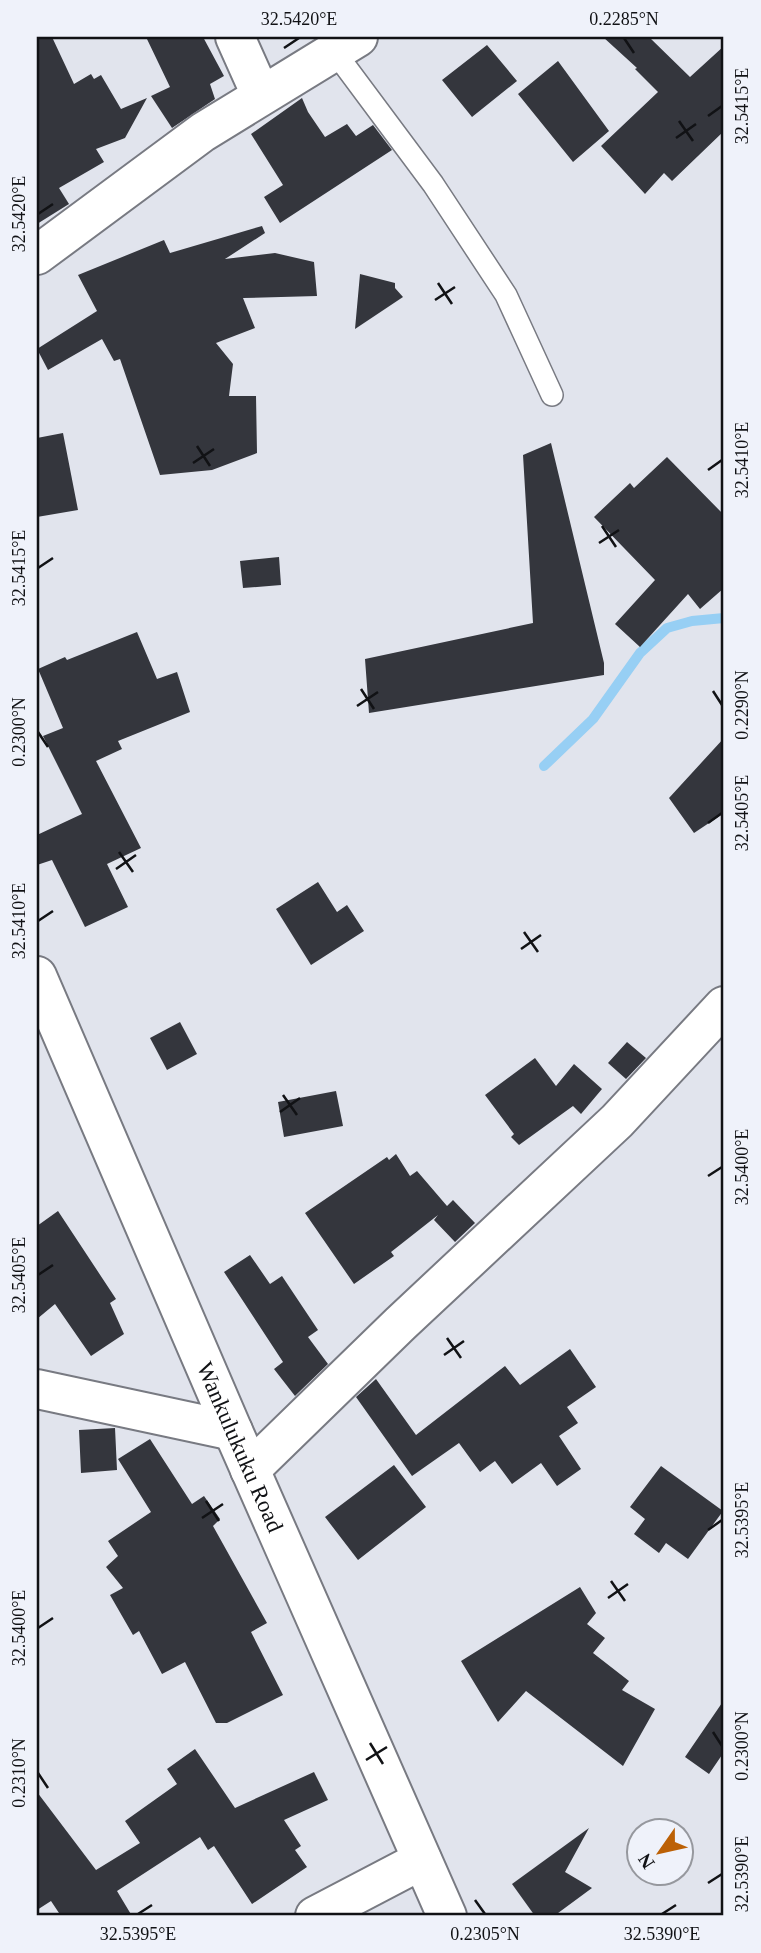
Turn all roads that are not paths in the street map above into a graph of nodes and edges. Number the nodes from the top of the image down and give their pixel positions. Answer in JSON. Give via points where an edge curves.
{"nodes":[{"id":1,"x":236,"y":37,"type":"edge"},
{"id":2,"x":346,"y":44,"type":"edge"},
{"id":3,"x":261,"y":94,"type":"junction"},
{"id":4,"x":37,"y":255,"type":"edge"},
{"id":5,"x":552,"y":395,"type":"dead end"},
{"id":6,"x":37,"y":976,"type":"edge"},
{"id":7,"x":724,"y":1006,"type":"edge"},
{"id":8,"x":37,"y":1389,"type":"edge"},
{"id":9,"x":233,"y":1431,"type":"junction"},
{"id":10,"x":250,"y":1470,"type":"junction"},
{"id":11,"x":422,"y":1860,"type":"junction"},
{"id":12,"x":315,"y":1916,"type":"edge"},
{"id":13,"x":447,"y":1916,"type":"edge"}],
"edges":[{"from":1,"to":3,"type":"street"},
{"from":2,"to":3,"type":"street"},
{"from":2,"to":5,"type":"lane","via":[[506,295]]},
{"from":3,"to":4,"type":"street"},
{"from":6,"to":9,"type":"street","name":"Wankulukuku Road"},
{"from":7,"to":10,"type":"street","via":[[617,1121]]},
{"from":8,"to":9,"type":"street"},
{"from":9,"to":10,"type":"street","name":"Wankulukuku Road"},
{"from":10,"to":11,"type":"street","name":"Wankulukuku Road"},
{"from":11,"to":12,"type":"street"},
{"from":11,"to":13,"type":"street","name":"Wankulukuku Road"}]}
